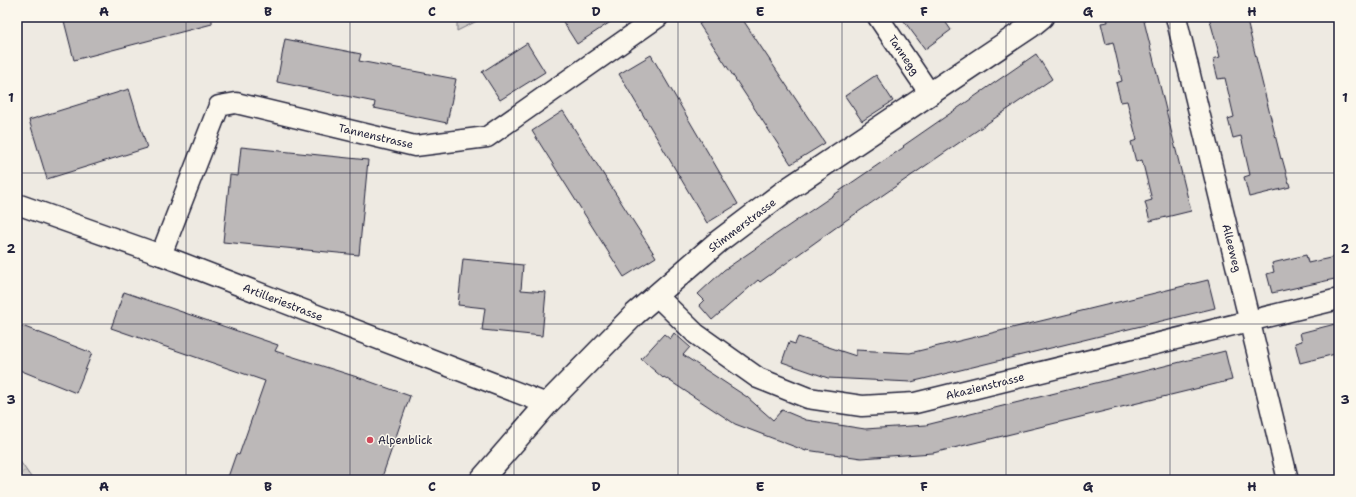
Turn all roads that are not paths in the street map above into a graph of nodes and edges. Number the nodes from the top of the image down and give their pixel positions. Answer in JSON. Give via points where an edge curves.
{"nodes":[{"id":1,"x":658,"y":17,"type":"edge"},
{"id":2,"x":878,"y":17,"type":"edge"},
{"id":3,"x":1042,"y":17,"type":"edge"},
{"id":4,"x":1176,"y":17,"type":"edge"},
{"id":5,"x":930,"y":94,"type":"junction"},
{"id":6,"x":17,"y":204,"type":"edge"},
{"id":7,"x":161,"y":255,"type":"junction"},
{"id":8,"x":656,"y":295,"type":"junction"},
{"id":9,"x":1339,"y":299,"type":"edge"},
{"id":10,"x":1250,"y":321,"type":"junction"},
{"id":11,"x":548,"y":404,"type":"junction"},
{"id":12,"x":481,"y":480,"type":"edge"},
{"id":13,"x":1288,"y":480,"type":"edge"}],
"edges":[{"from":1,"to":7,"type":"street","name":"Tannenstrasse","via":[[487,137],[415,146],[236,103],[219,106]]},
{"from":2,"to":5,"type":"street","name":"Tannegg"},
{"from":3,"to":5,"type":"street","name":"Stimmerstrasse"},
{"from":4,"to":10,"type":"street","name":"Alleeweg"},
{"from":5,"to":8,"type":"street","name":"Stimmerstrasse","via":[[786,191],[719,241]]},
{"from":6,"to":7,"type":"street","name":"Artilleriestrasse"},
{"from":7,"to":11,"type":"street","name":"Artilleriestrasse"},
{"from":8,"to":10,"type":"street","name":"Akazienstrasse","via":[[696,334],[758,378],[808,398],[862,406],[915,403]]},
{"from":8,"to":11,"type":"street","name":"Stimmerstrasse"},
{"from":9,"to":10,"type":"street","name":"Akazienstrasse"},
{"from":10,"to":13,"type":"street","name":"Alleeweg"},
{"from":11,"to":12,"type":"street","name":"Stimmerstrasse"}]}
